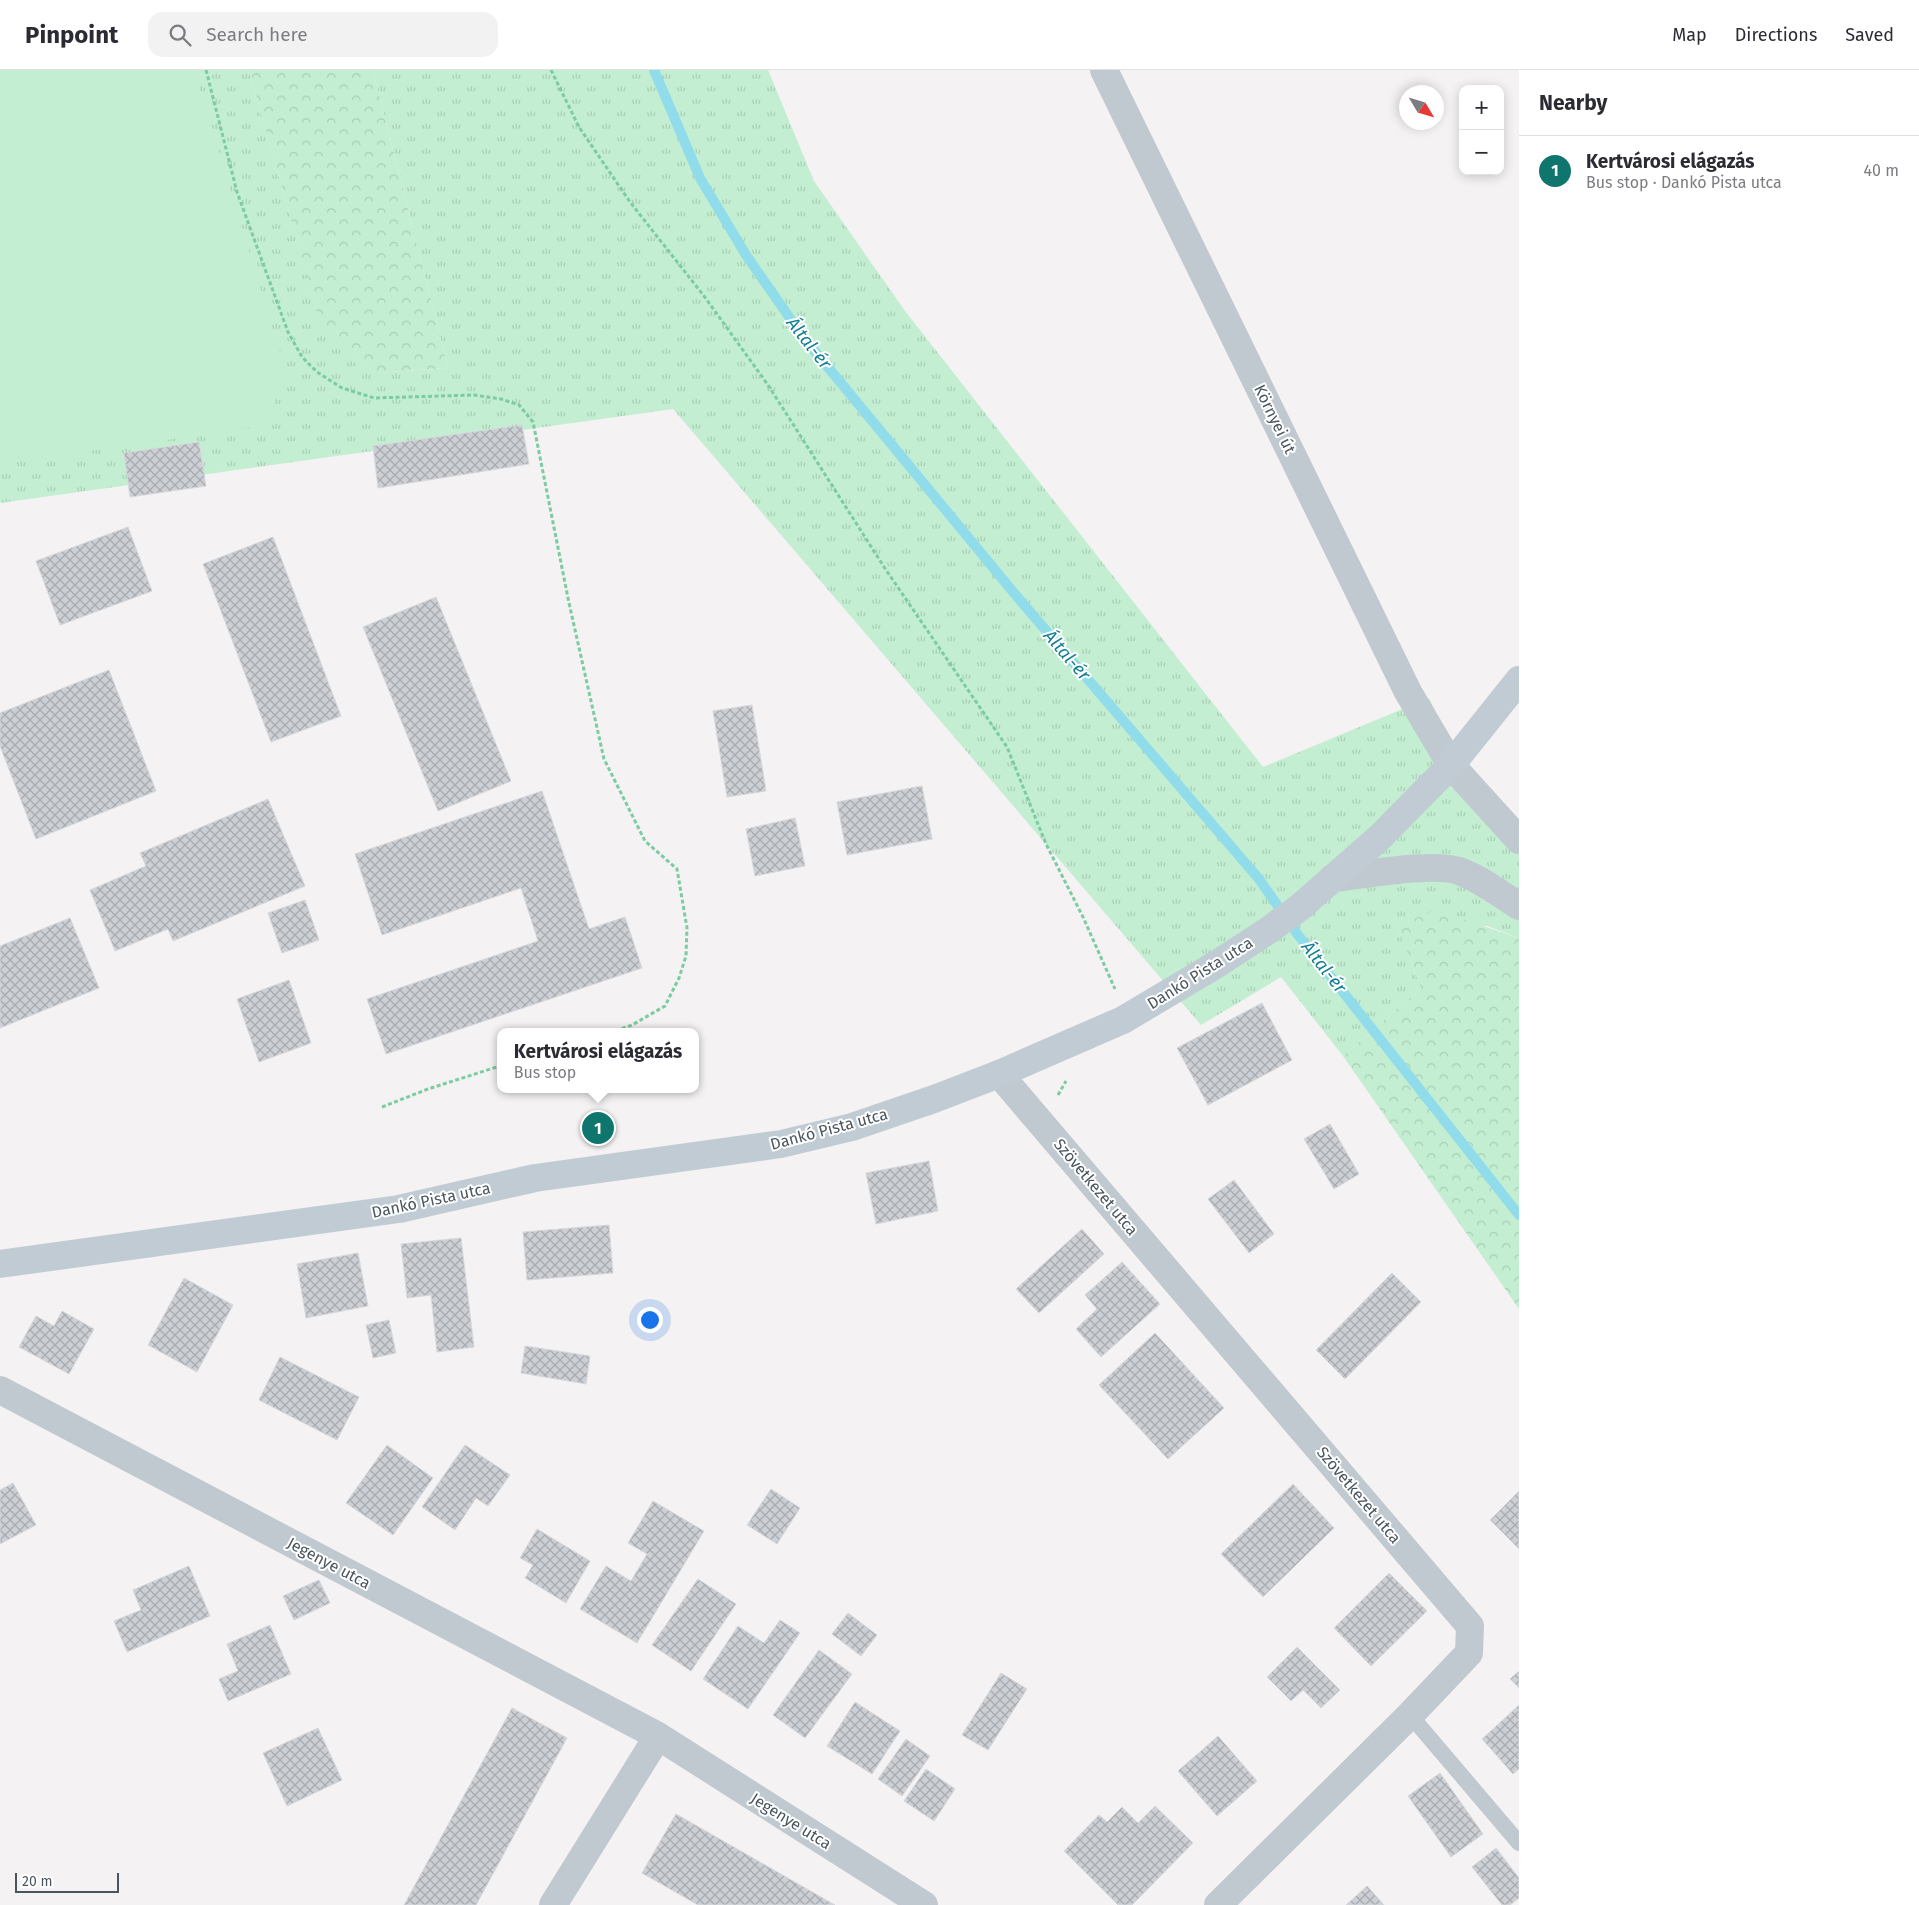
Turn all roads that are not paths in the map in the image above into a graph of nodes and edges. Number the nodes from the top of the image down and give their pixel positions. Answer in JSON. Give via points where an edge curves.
{"nodes":[{"id":1,"x":1104,"y":70,"type":"edge"},
{"id":2,"x":1519,"y":680,"type":"edge"},
{"id":3,"x":1452,"y":765,"type":"junction"},
{"id":4,"x":1519,"y":840,"type":"edge"},
{"id":5,"x":1333,"y":878,"type":"junction"},
{"id":6,"x":1519,"y":906,"type":"edge"},
{"id":7,"x":999,"y":1074,"type":"junction"},
{"id":8,"x":0,"y":1264,"type":"edge"},
{"id":9,"x":0,"y":1390,"type":"edge"},
{"id":10,"x":1410,"y":1715,"type":"junction"},
{"id":11,"x":658,"y":1736,"type":"junction"},
{"id":12,"x":1519,"y":1843,"type":"edge"},
{"id":13,"x":553,"y":1905,"type":"edge"},
{"id":14,"x":924,"y":1905,"type":"edge"},
{"id":15,"x":1218,"y":1905,"type":"edge"}],
"edges":[{"from":1,"to":3,"type":"street","name":"Környei út","via":[[1408,692]]},
{"from":2,"to":3,"type":"street","name":"Dankó Pista utca"},
{"from":3,"to":4,"type":"street","name":"Környei út"},
{"from":3,"to":5,"type":"street","name":"Dankó Pista utca","via":[[1380,837]]},
{"from":5,"to":6,"type":"street","via":[[1430,868],[1458,871]]},
{"from":5,"to":7,"type":"street","name":"Dankó Pista utca","via":[[1266,932],[1123,1020]]},
{"from":7,"to":8,"type":"street","name":"Dankó Pista utca","via":[[852,1127],[781,1144],[535,1178],[399,1209]]},
{"from":7,"to":10,"type":"street","name":"Szövetkezet utca","via":[[1470,1626],[1469,1653]]},
{"from":9,"to":11,"type":"street","name":"Jegenye utca"},
{"from":10,"to":12,"type":"lane"},
{"from":10,"to":15,"type":"street","name":"Szövetkezet utca"},
{"from":11,"to":13,"type":"street"},
{"from":11,"to":14,"type":"street","name":"Jegenye utca"}]}
